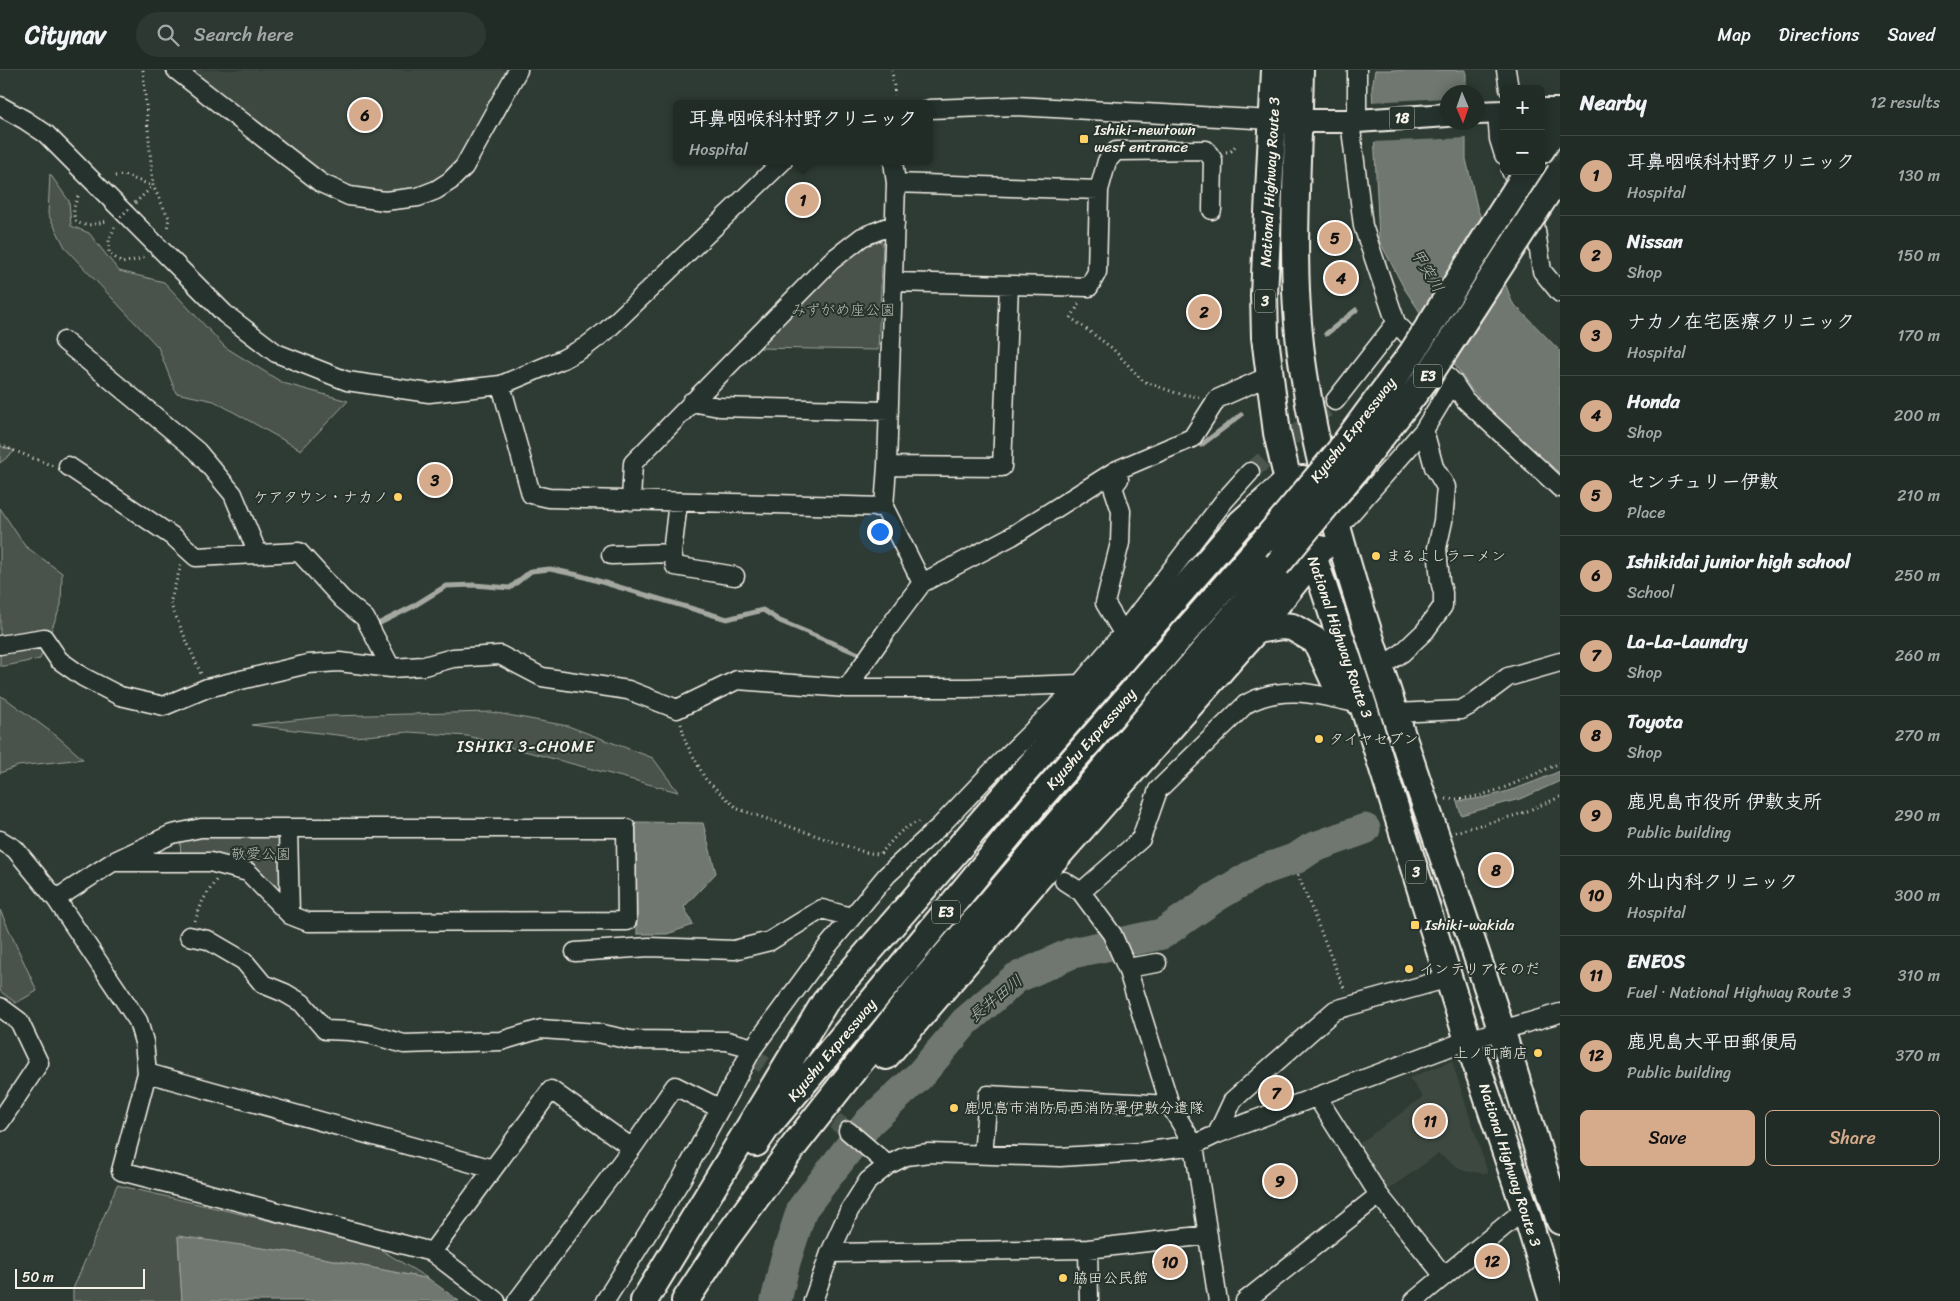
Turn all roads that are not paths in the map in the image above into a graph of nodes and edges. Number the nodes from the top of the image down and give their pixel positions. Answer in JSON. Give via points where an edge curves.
{"nodes":[{"id":1,"x":176,"y":70,"type":"edge"},
{"id":2,"x":518,"y":70,"type":"edge"},
{"id":3,"x":1275,"y":70,"type":"edge"},
{"id":4,"x":1300,"y":70,"type":"edge"},
{"id":5,"x":1357,"y":70,"type":"edge"},
{"id":6,"x":1506,"y":70,"type":"edge"},
{"id":7,"x":1508,"y":85,"type":"edge"},
{"id":8,"x":0,"y":106,"type":"edge"},
{"id":9,"x":933,"y":109,"type":"edge"},
{"id":10,"x":1545,"y":110,"type":"edge"},
{"id":11,"x":1560,"y":110,"type":"edge"},
{"id":12,"x":1493,"y":112,"type":"edge"},
{"id":13,"x":1440,"y":116,"type":"edge"},
{"id":14,"x":1273,"y":120,"type":"junction"},
{"id":15,"x":1560,"y":120,"type":"edge"},
{"id":16,"x":1299,"y":121,"type":"junction"},
{"id":17,"x":1353,"y":121,"type":"junction"},
{"id":18,"x":1500,"y":142,"type":"edge"},
{"id":19,"x":1545,"y":144,"type":"edge"},
{"id":20,"x":779,"y":165,"type":"edge"},
{"id":21,"x":894,"y":165,"type":"edge"},
{"id":22,"x":1560,"y":173,"type":"edge"},
{"id":23,"x":1513,"y":175,"type":"edge"},
{"id":24,"x":1525,"y":175,"type":"edge"},
{"id":25,"x":896,"y":183,"type":"junction"},
{"id":26,"x":1099,"y":190,"type":"junction"},
{"id":27,"x":1212,"y":210,"type":"dead end"},
{"id":28,"x":895,"y":224,"type":"junction"},
{"id":29,"x":1542,"y":270,"type":"junction"},
{"id":30,"x":1560,"y":272,"type":"edge"},
{"id":31,"x":893,"y":282,"type":"junction"},
{"id":32,"x":1009,"y":285,"type":"junction"},
{"id":33,"x":1560,"y":293,"type":"edge"},
{"id":34,"x":1396,"y":323,"type":"junction"},
{"id":35,"x":64,"y":341,"type":"dead end"},
{"id":36,"x":1269,"y":376,"type":"junction"},
{"id":37,"x":1452,"y":382,"type":"junction"},
{"id":38,"x":501,"y":385,"type":"junction"},
{"id":39,"x":1335,"y":401,"type":"tunnel mouth"},
{"id":40,"x":691,"y":402,"type":"junction"},
{"id":41,"x":889,"y":410,"type":"junction"},
{"id":42,"x":1424,"y":430,"type":"junction"},
{"id":43,"x":68,"y":466,"type":"road end"},
{"id":44,"x":888,"y":466,"type":"junction"},
{"id":45,"x":1115,"y":471,"type":"junction"},
{"id":46,"x":1250,"y":472,"type":"tunnel mouth"},
{"id":47,"x":1326,"y":480,"type":"junction"},
{"id":48,"x":1288,"y":481,"type":"junction"},
{"id":49,"x":1560,"y":488,"type":"edge"},
{"id":50,"x":632,"y":501,"type":"junction"},
{"id":51,"x":678,"y":502,"type":"junction"},
{"id":52,"x":884,"y":508,"type":"junction"},
{"id":53,"x":1337,"y":529,"type":"junction"},
{"id":54,"x":672,"y":553,"type":"junction"},
{"id":55,"x":258,"y":554,"type":"junction"},
{"id":56,"x":611,"y":554,"type":"dead end"},
{"id":57,"x":1313,"y":559,"type":"junction"},
{"id":58,"x":735,"y":576,"type":"dead end"},
{"id":59,"x":922,"y":583,"type":"junction"},
{"id":60,"x":1256,"y":630,"type":"junction"},
{"id":61,"x":1123,"y":633,"type":"junction"},
{"id":62,"x":0,"y":645,"type":"edge"},
{"id":63,"x":1560,"y":662,"type":"edge"},
{"id":64,"x":1380,"y":667,"type":"junction"},
{"id":65,"x":391,"y":668,"type":"junction"},
{"id":66,"x":1080,"y":684,"type":"junction"},
{"id":67,"x":847,"y":688,"type":"junction"},
{"id":68,"x":1363,"y":705,"type":"junction"},
{"id":69,"x":1395,"y":713,"type":"junction"},
{"id":70,"x":288,"y":829,"type":"junction"},
{"id":71,"x":0,"y":840,"type":"edge"},
{"id":72,"x":113,"y":862,"type":"junction"},
{"id":73,"x":1064,"y":881,"type":"dead end"},
{"id":74,"x":1081,"y":892,"type":"junction"},
{"id":75,"x":56,"y":899,"type":"junction"},
{"id":76,"x":290,"y":914,"type":"junction"},
{"id":77,"x":851,"y":917,"type":"junction"},
{"id":78,"x":189,"y":936,"type":"road end"},
{"id":79,"x":575,"y":952,"type":"dead end"},
{"id":80,"x":1157,"y":962,"type":"dead end"},
{"id":81,"x":1127,"y":968,"type":"junction"},
{"id":82,"x":1449,"y":978,"type":"junction"},
{"id":83,"x":0,"y":1007,"type":"edge"},
{"id":84,"x":1560,"y":1013,"type":"edge"},
{"id":85,"x":1501,"y":1031,"type":"junction"},
{"id":86,"x":1468,"y":1040,"type":"junction"},
{"id":87,"x":753,"y":1048,"type":"junction"},
{"id":88,"x":147,"y":1074,"type":"junction"},
{"id":89,"x":1317,"y":1097,"type":"junction"},
{"id":90,"x":1170,"y":1105,"type":"junction"},
{"id":91,"x":719,"y":1108,"type":"junction"},
{"id":92,"x":0,"y":1122,"type":"edge"},
{"id":93,"x":849,"y":1132,"type":"tunnel mouth"},
{"id":94,"x":1217,"y":1134,"type":"junction"},
{"id":95,"x":1194,"y":1145,"type":"junction"},
{"id":96,"x":632,"y":1148,"type":"junction"},
{"id":97,"x":983,"y":1155,"type":"junction"},
{"id":98,"x":881,"y":1160,"type":"junction"},
{"id":99,"x":493,"y":1169,"type":"junction"},
{"id":100,"x":1379,"y":1195,"type":"junction"},
{"id":101,"x":1525,"y":1209,"type":"junction"},
{"id":102,"x":1560,"y":1221,"type":"edge"},
{"id":103,"x":1208,"y":1235,"type":"junction"},
{"id":104,"x":726,"y":1240,"type":"junction"},
{"id":105,"x":1088,"y":1249,"type":"junction"},
{"id":106,"x":432,"y":1252,"type":"junction"},
{"id":107,"x":830,"y":1254,"type":"junction"},
{"id":108,"x":1444,"y":1276,"type":"junction"},
{"id":109,"x":496,"y":1301,"type":"edge"},
{"id":110,"x":517,"y":1301,"type":"edge"},
{"id":111,"x":605,"y":1301,"type":"edge"},
{"id":112,"x":644,"y":1301,"type":"edge"},
{"id":113,"x":685,"y":1301,"type":"edge"},
{"id":114,"x":813,"y":1301,"type":"edge"},
{"id":115,"x":1089,"y":1301,"type":"edge"},
{"id":116,"x":1218,"y":1301,"type":"edge"},
{"id":117,"x":1245,"y":1301,"type":"edge"},
{"id":118,"x":1414,"y":1301,"type":"edge"},
{"id":119,"x":1553,"y":1301,"type":"edge"}],
"edges":[{"from":1,"to":2,"type":"street","via":[[321,183],[349,196],[384,202],[418,197],[450,181],[464,167]]},
{"from":3,"to":14,"type":"highway","name":"National Highway Route 3","number":"3"},
{"from":4,"to":16,"type":"highway","name":"National Highway Route 3","number":"3"},
{"from":5,"to":17,"type":"street"},
{"from":6,"to":7,"type":"street"},
{"from":8,"to":38,"type":"street","via":[[46,134],[225,314],[276,352],[347,381],[429,393]]},
{"from":9,"to":14,"type":"street","via":[[1016,106]]},
{"from":10,"to":11,"type":"main road"},
{"from":12,"to":18,"type":"street"},
{"from":13,"to":17,"type":"main road","number":"18"},
{"from":14,"to":16,"type":"main road","number":"18"},
{"from":14,"to":36,"type":"highway","name":"National Highway Route 3","number":"3","via":[[1264,295]]},
{"from":15,"to":19,"type":"highway"},
{"from":16,"to":17,"type":"main road","number":"18"},
{"from":16,"to":47,"type":"highway","name":"National Highway Route 3","number":"3","via":[[1295,258],[1299,330],[1305,383]]},
{"from":17,"to":34,"type":"street","via":[[1363,226]]},
{"from":20,"to":38,"type":"street","via":[[606,331],[563,359]]},
{"from":21,"to":25,"type":"street"},
{"from":22,"to":104,"type":"highway","name":"Kyushu Expressway","number":"E3","bridge":true,"via":[[1431,372],[1354,472],[918,988],[793,1147]]},
{"from":23,"to":29,"type":"street","via":[[1535,224]]},
{"from":24,"to":112,"type":"highway","name":"Kyushu Expressway","number":"E3","bridge":true,"via":[[1412,353],[1338,453],[1039,799],[766,1128]]},
{"from":25,"to":26,"type":"street"},
{"from":25,"to":28,"type":"street"},
{"from":26,"to":27,"type":"street","via":[[1107,161],[1116,151],[1206,150],[1213,160]]},
{"from":26,"to":32,"type":"street","via":[[1097,272],[1089,288]]},
{"from":28,"to":31,"type":"street"},
{"from":28,"to":40,"type":"street","via":[[862,237],[831,261]]},
{"from":29,"to":30,"type":"street"},
{"from":29,"to":33,"type":"street"},
{"from":31,"to":32,"type":"street"},
{"from":31,"to":41,"type":"street"},
{"from":32,"to":44,"type":"street","via":[[1002,467]]},
{"from":34,"to":37,"type":"street"},
{"from":34,"to":39,"type":"street"},
{"from":35,"to":55,"type":"street","via":[[197,451],[233,494]]},
{"from":36,"to":45,"type":"street","via":[[1217,399],[1192,438]]},
{"from":36,"to":48,"type":"highway","name":"National Highway Route 3","number":"3"},
{"from":37,"to":42,"type":"street"},
{"from":37,"to":49,"type":"street","via":[[1465,400]]},
{"from":38,"to":50,"type":"street","via":[[531,494],[549,498]]},
{"from":40,"to":41,"type":"street","via":[[719,407]]},
{"from":40,"to":50,"type":"street","via":[[633,462]]},
{"from":41,"to":44,"type":"street"},
{"from":42,"to":53,"type":"street"},
{"from":42,"to":64,"type":"street","via":[[1434,468],[1446,487],[1437,548],[1443,606],[1425,631],[1402,653]]},
{"from":43,"to":55,"type":"street","via":[[175,538],[196,557]]},
{"from":44,"to":52,"type":"street"},
{"from":45,"to":59,"type":"street","via":[[1012,536]]},
{"from":45,"to":61,"type":"street","via":[[1119,479],[1112,487],[1120,511],[1120,543],[1105,603]]},
{"from":46,"to":61,"type":"street"},
{"from":47,"to":48,"type":"highway"},
{"from":47,"to":53,"type":"highway","name":"National Highway Route 3","number":"3"},
{"from":48,"to":57,"type":"highway","name":"National Highway Route 3","number":"3"},
{"from":48,"to":112,"type":"highway","via":[[1241,523],[825,1002]]},
{"from":50,"to":51,"type":"street"},
{"from":51,"to":52,"type":"street"},
{"from":51,"to":54,"type":"street"},
{"from":52,"to":59,"type":"street"},
{"from":53,"to":57,"type":"highway"},
{"from":53,"to":64,"type":"highway","name":"National Highway Route 3","number":"3"},
{"from":54,"to":56,"type":"street"},
{"from":54,"to":58,"type":"street","via":[[674,566]]},
{"from":55,"to":65,"type":"street","via":[[299,552],[342,599],[365,618]]},
{"from":57,"to":60,"type":"highway"},
{"from":57,"to":68,"type":"highway","name":"National Highway Route 3","number":"3"},
{"from":59,"to":67,"type":"street"},
{"from":60,"to":68,"type":"highway","via":[[1282,626],[1316,641],[1334,680]]},
{"from":60,"to":104,"type":"highway"},
{"from":61,"to":66,"type":"street"},
{"from":62,"to":65,"type":"street","via":[[44,638],[59,660],[83,678],[120,696],[164,706],[207,688],[308,664],[339,662]]},
{"from":63,"to":69,"type":"street","via":[[1508,677],[1461,710]]},
{"from":64,"to":69,"type":"highway","name":"National Highway Route 3","number":"3"},
{"from":65,"to":67,"type":"street","via":[[424,666],[453,658],[500,655],[542,677],[628,690],[677,709],[736,680]]},
{"from":66,"to":67,"type":"street"},
{"from":66,"to":77,"type":"street","via":[[972,800],[887,875]]},
{"from":68,"to":74,"type":"street","via":[[1299,692],[1275,692],[1246,704],[1158,790],[1141,839]]},
{"from":68,"to":82,"type":"highway","name":"National Highway Route 3","number":"3"},
{"from":69,"to":85,"type":"highway","name":"National Highway Route 3","number":"3"},
{"from":70,"to":72,"type":"street","via":[[201,828],[172,834]]},
{"from":70,"to":76,"type":"street"},
{"from":70,"to":76,"type":"street","via":[[626,828],[627,921],[308,922]]},
{"from":71,"to":75,"type":"street","via":[[15,849]]},
{"from":72,"to":75,"type":"street"},
{"from":72,"to":76,"type":"street","via":[[210,862],[248,872]]},
{"from":73,"to":74,"type":"street"},
{"from":74,"to":81,"type":"street","via":[[1112,934]]},
{"from":75,"to":88,"type":"street","via":[[138,1021]]},
{"from":77,"to":79,"type":"street","via":[[822,909],[770,941],[734,950],[649,947]]},
{"from":77,"to":87,"type":"street"},
{"from":78,"to":87,"type":"street","via":[[208,940],[244,961],[263,984],[302,1003],[325,1030],[373,1035],[404,1044],[501,1041],[541,1029],[598,1033],[630,1040],[727,1041]]},
{"from":80,"to":81,"type":"street"},
{"from":81,"to":90,"type":"street"},
{"from":82,"to":86,"type":"highway","name":"National Highway Route 3","number":"3"},
{"from":82,"to":94,"type":"street","via":[[1335,1010],[1233,1100]]},
{"from":83,"to":92,"type":"street","via":[[19,1021],[39,1063]]},
{"from":84,"to":85,"type":"street"},
{"from":85,"to":86,"type":"street"},
{"from":85,"to":102,"type":"highway","name":"National Highway Route 3","number":"3"},
{"from":86,"to":89,"type":"street"},
{"from":86,"to":101,"type":"highway","name":"National Highway Route 3","number":"3"},
{"from":87,"to":91,"type":"street"},
{"from":88,"to":99,"type":"street"},
{"from":88,"to":106,"type":"street","via":[[121,1171]]},
{"from":89,"to":94,"type":"street"},
{"from":89,"to":100,"type":"street"},
{"from":90,"to":95,"type":"street"},
{"from":90,"to":97,"type":"street","via":[[988,1095]]},
{"from":91,"to":96,"type":"street","via":[[675,1086]]},
{"from":91,"to":111,"type":"street","via":[[681,1180]]},
{"from":93,"to":98,"type":"street"},
{"from":94,"to":95,"type":"street"},
{"from":95,"to":97,"type":"street","via":[[1060,1157]]},
{"from":95,"to":103,"type":"street"},
{"from":96,"to":99,"type":"street","via":[[551,1090]]},
{"from":96,"to":110,"type":"street"},
{"from":97,"to":98,"type":"street","via":[[929,1153]]},
{"from":98,"to":107,"type":"street","via":[[850,1211]]},
{"from":99,"to":106,"type":"street"},
{"from":100,"to":108,"type":"street"},
{"from":100,"to":117,"type":"street"},
{"from":101,"to":108,"type":"street"},
{"from":101,"to":119,"type":"highway","name":"National Highway Route 3","number":"3"},
{"from":103,"to":105,"type":"street"},
{"from":103,"to":116,"type":"street"},
{"from":104,"to":113,"type":"highway","name":"Kyushu Expressway","number":"E3"},
{"from":105,"to":107,"type":"street"},
{"from":105,"to":115,"type":"street"},
{"from":106,"to":109,"type":"street"},
{"from":107,"to":114,"type":"street"},
{"from":108,"to":118,"type":"street"}]}
